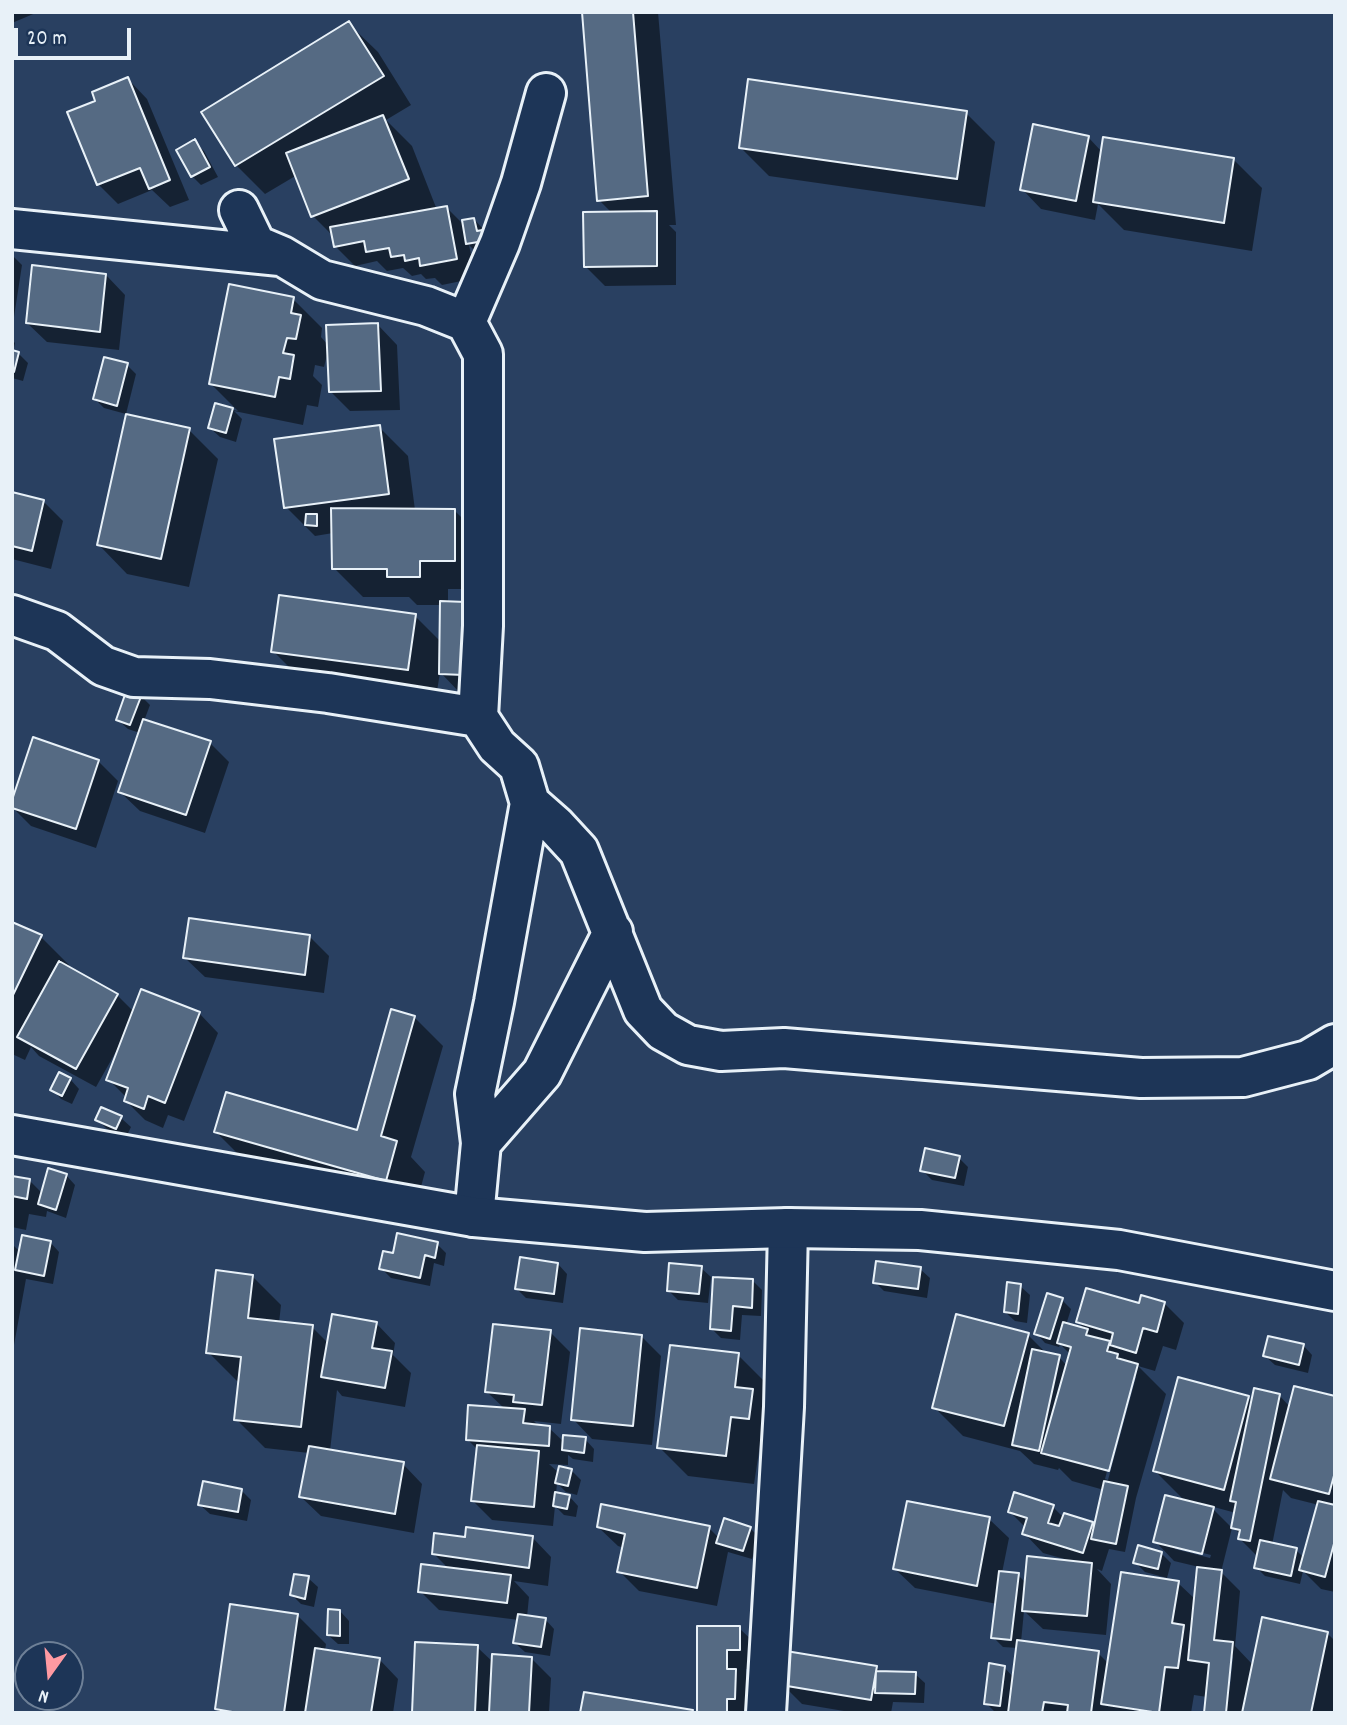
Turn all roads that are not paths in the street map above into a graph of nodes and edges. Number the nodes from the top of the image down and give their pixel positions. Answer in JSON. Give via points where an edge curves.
{"nodes":[{"id":1,"x":546,"y":93,"type":"dead end"},
{"id":2,"x":239,"y":210,"type":"dead end"},
{"id":3,"x":12,"y":229,"type":"edge"},
{"id":4,"x":282,"y":256,"type":"junction"},
{"id":5,"x":466,"y":323,"type":"junction"},
{"id":6,"x":12,"y":615,"type":"edge"},
{"id":7,"x":478,"y":717,"type":"junction"},
{"id":8,"x":530,"y":803,"type":"junction"},
{"id":9,"x":613,"y":932,"type":"junction"},
{"id":10,"x":1335,"y":1044,"type":"edge"},
{"id":11,"x":12,"y":1135,"type":"edge"},
{"id":12,"x":481,"y":1143,"type":"junction"},
{"id":13,"x":474,"y":1217,"type":"junction"},
{"id":14,"x":788,"y":1228,"type":"junction"},
{"id":15,"x":1335,"y":1291,"type":"edge"},
{"id":16,"x":766,"y":1713,"type":"edge"}],
"edges":[{"from":1,"to":5,"type":"street","via":[[521,183]]},
{"from":2,"to":4,"type":"street","via":[[256,245]]},
{"from":3,"to":4,"type":"street"},
{"from":4,"to":5,"type":"street","via":[[322,280],[426,306]]},
{"from":5,"to":7,"type":"street","via":[[483,354],[485,394]]},
{"from":6,"to":7,"type":"street","via":[[57,631],[103,666],[134,677],[210,679]]},
{"from":7,"to":8,"type":"street","via":[[497,746],[519,766]]},
{"from":8,"to":9,"type":"street","via":[[579,851]]},
{"from":8,"to":12,"type":"street","via":[[475,1094]]},
{"from":9,"to":10,"type":"street","via":[[643,1010],[663,1031],[688,1045],[721,1051],[784,1048],[1141,1078],[1243,1077],[1308,1059]]},
{"from":9,"to":12,"type":"street","via":[[542,1073]]},
{"from":11,"to":13,"type":"street"},
{"from":12,"to":13,"type":"street"},
{"from":13,"to":14,"type":"street","via":[[645,1231]]},
{"from":14,"to":15,"type":"street","via":[[920,1230],[1119,1250]]},
{"from":14,"to":16,"type":"street","via":[[784,1408]]}]}
